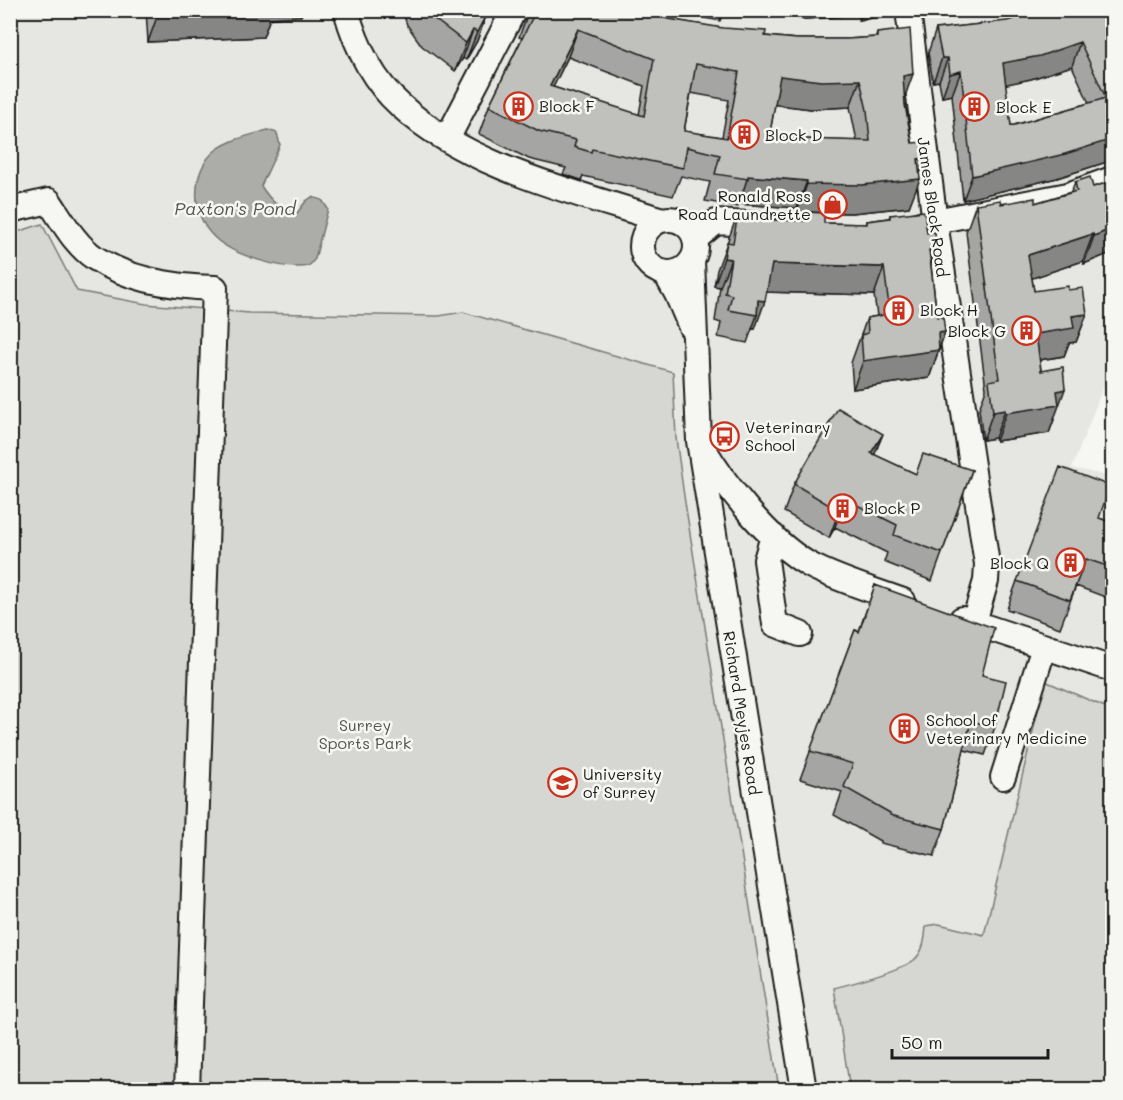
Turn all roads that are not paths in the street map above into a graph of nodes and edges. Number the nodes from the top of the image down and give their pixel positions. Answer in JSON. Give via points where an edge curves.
{"nodes":[{"id":1,"x":346,"y":10,"type":"edge"},
{"id":2,"x":514,"y":10,"type":"edge"},
{"id":3,"x":908,"y":10,"type":"edge"},
{"id":4,"x":447,"y":139,"type":"junction"},
{"id":5,"x":1113,"y":178,"type":"edge"},
{"id":6,"x":596,"y":199,"type":"junction"},
{"id":7,"x":10,"y":210,"type":"edge"},
{"id":8,"x":660,"y":219,"type":"junction"},
{"id":9,"x":934,"y":222,"type":"junction"},
{"id":10,"x":901,"y":225,"type":"edge"},
{"id":11,"x":785,"y":226,"type":"edge"},
{"id":12,"x":642,"y":241,"type":"junction"},
{"id":13,"x":694,"y":249,"type":"junction"},
{"id":14,"x":666,"y":274,"type":"junction"},
{"id":15,"x":694,"y":334,"type":"junction"},
{"id":16,"x":699,"y":441,"type":"junction"},
{"id":17,"x":773,"y":536,"type":"junction"},
{"id":18,"x":974,"y":622,"type":"junction"},
{"id":19,"x":800,"y":634,"type":"dead end"},
{"id":20,"x":1044,"y":648,"type":"junction"},
{"id":21,"x":1113,"y":669,"type":"edge"},
{"id":22,"x":1004,"y":777,"type":"dead end"},
{"id":23,"x":187,"y":1089,"type":"edge"},
{"id":24,"x":804,"y":1089,"type":"edge"}],
"edges":[{"from":1,"to":4,"type":"street","via":[[376,78],[399,105]]},
{"from":2,"to":4,"type":"street"},
{"from":3,"to":9,"type":"street","name":"James Black Road"},
{"from":4,"to":6,"type":"street","via":[[538,180]]},
{"from":5,"to":9,"type":"street","via":[[1068,195]]},
{"from":6,"to":8,"type":"street"},
{"from":6,"to":12,"type":"street"},
{"from":7,"to":23,"type":"street","via":[[50,201],[70,232],[94,257],[153,280],[186,288],[215,288]]},
{"from":8,"to":12,"type":"street","via":[[652,224]]},
{"from":8,"to":13,"type":"street","via":[[682,221],[692,228]]},
{"from":9,"to":10,"type":"street"},
{"from":9,"to":18,"type":"street","name":"James Black Road","via":[[987,564]]},
{"from":11,"to":13,"type":"street","via":[[716,222]]},
{"from":12,"to":14,"type":"street","via":[[650,268]]},
{"from":13,"to":14,"type":"street","via":[[681,270]]},
{"from":13,"to":15,"type":"street","name":"Richard Meyjes Road"},
{"from":14,"to":15,"type":"street","name":"Richard Meyjes Road"},
{"from":15,"to":16,"type":"street","name":"Richard Meyjes Road"},
{"from":16,"to":17,"type":"street","via":[[716,469]]},
{"from":16,"to":24,"type":"street","name":"Richard Meyjes Road"},
{"from":17,"to":18,"type":"street","via":[[809,564]]},
{"from":17,"to":19,"type":"street","via":[[766,560],[775,624]]},
{"from":18,"to":20,"type":"street"},
{"from":20,"to":21,"type":"street"},
{"from":20,"to":22,"type":"street"}]}
